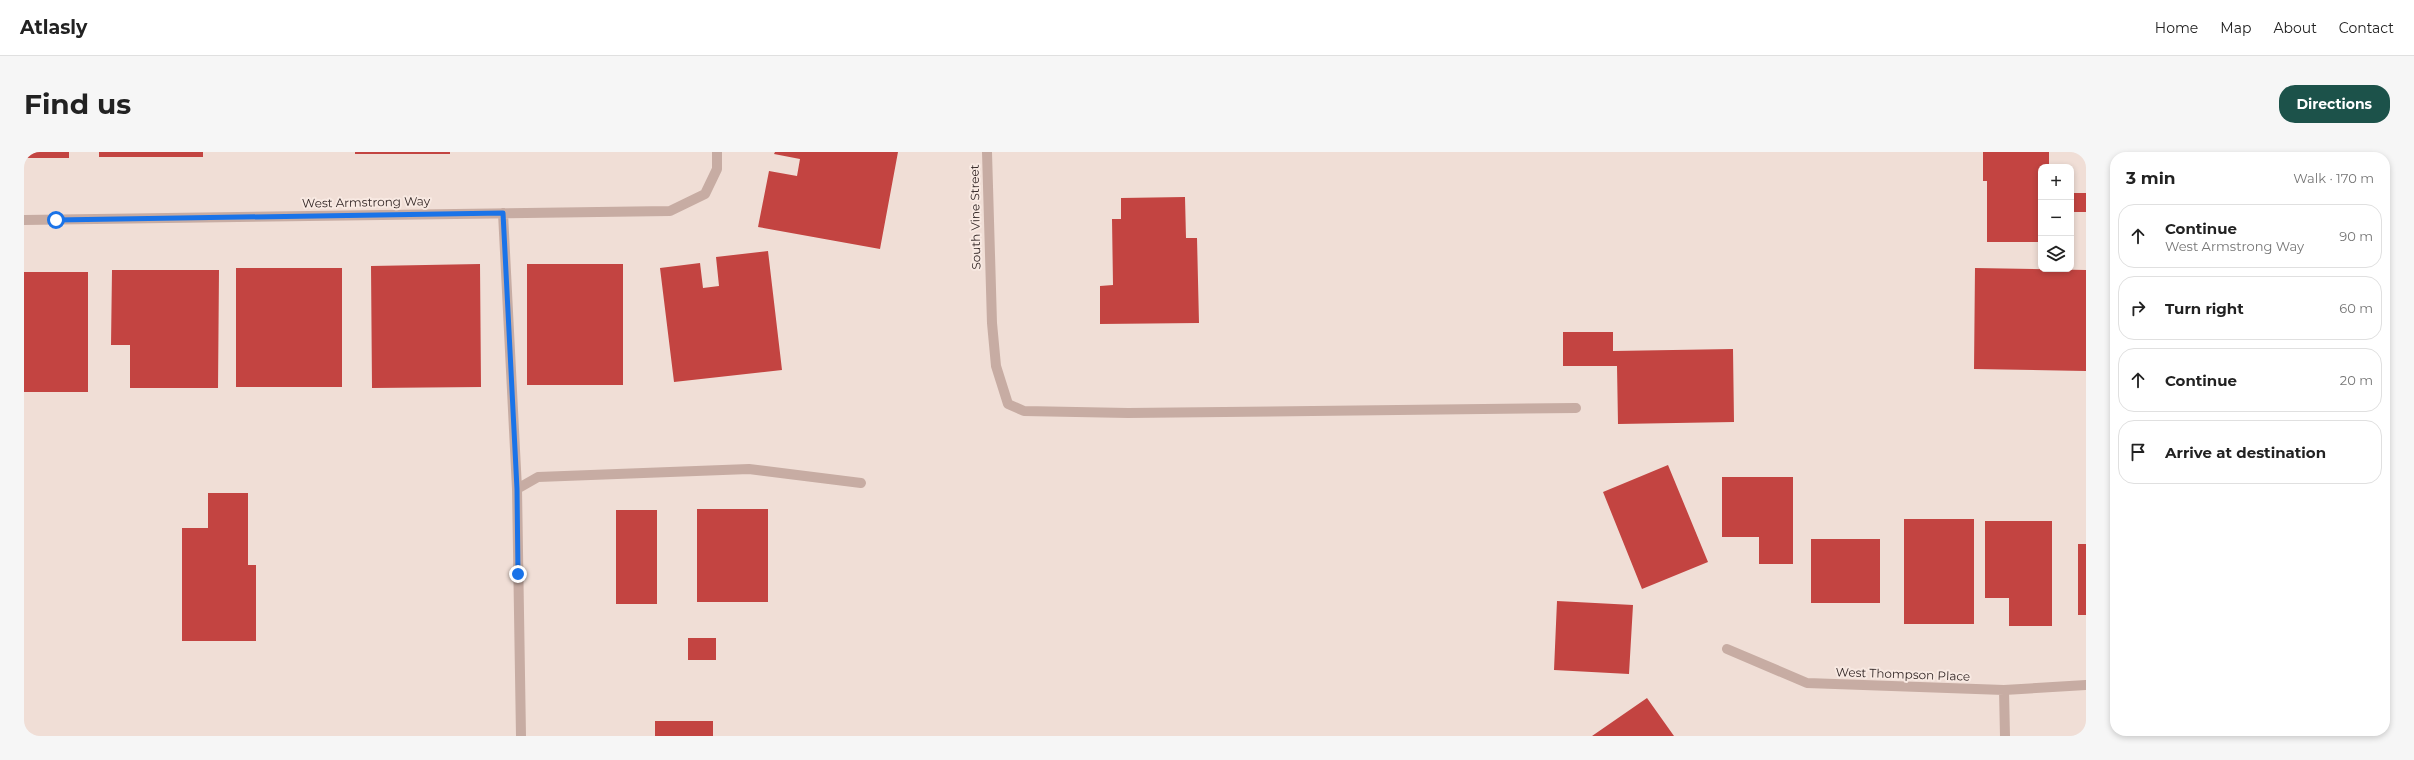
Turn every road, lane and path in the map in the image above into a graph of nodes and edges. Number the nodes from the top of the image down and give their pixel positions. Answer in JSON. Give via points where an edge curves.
{"nodes":[{"id":1,"x":717,"y":152,"type":"edge"},
{"id":2,"x":987,"y":152,"type":"edge"},
{"id":3,"x":503,"y":213,"type":"junction"},
{"id":4,"x":24,"y":220,"type":"edge"},
{"id":5,"x":1576,"y":408,"type":"dead end"},
{"id":6,"x":861,"y":483,"type":"dead end"},
{"id":7,"x":517,"y":489,"type":"junction"},
{"id":8,"x":1727,"y":649,"type":"dead end"},
{"id":9,"x":2086,"y":685,"type":"edge"},
{"id":10,"x":2004,"y":690,"type":"junction"},
{"id":11,"x":521,"y":736,"type":"edge"},
{"id":12,"x":2005,"y":736,"type":"edge"}],
"edges":[{"from":1,"to":3,"type":"street","name":"West Armstrong Way","via":[[717,169],[705,194],[670,211]]},
{"from":2,"to":5,"type":"street","name":"South Vine Street","via":[[989,281],[996,366],[1008,404],[1024,411],[1128,413]]},
{"from":3,"to":4,"type":"street","name":"West Armstrong Way"},
{"from":3,"to":7,"type":"street"},
{"from":6,"to":7,"type":"street","via":[[749,469],[538,477]]},
{"from":7,"to":11,"type":"street"},
{"from":8,"to":10,"type":"street","name":"West Thompson Place","via":[[1807,683]]},
{"from":9,"to":10,"type":"street","name":"West Thompson Place"},
{"from":10,"to":12,"type":"street"}]}
